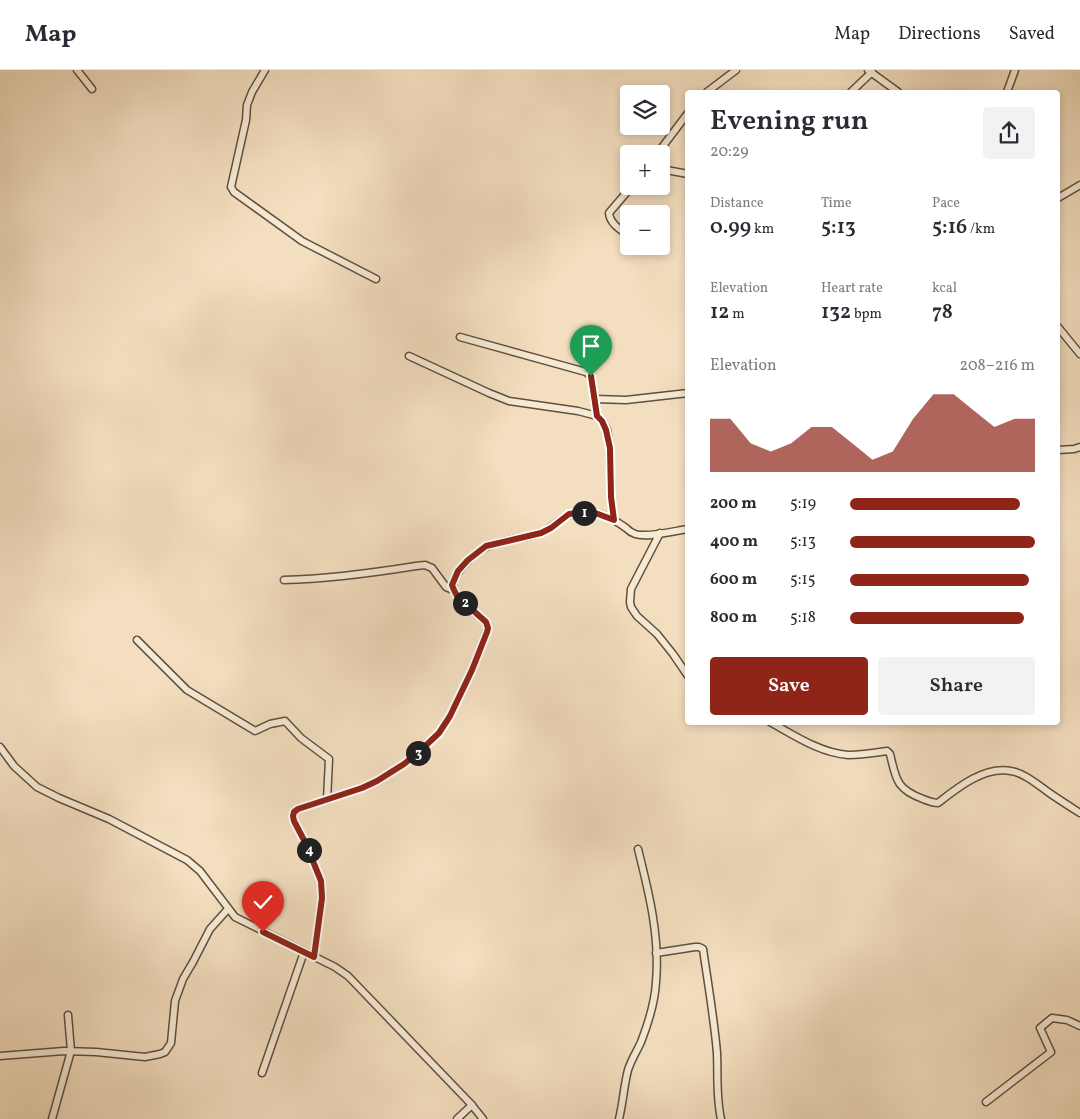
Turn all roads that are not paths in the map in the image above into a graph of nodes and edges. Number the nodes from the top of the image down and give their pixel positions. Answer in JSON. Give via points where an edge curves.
{"nodes":[{"id":1,"x":77,"y":70,"type":"edge"},
{"id":2,"x":265,"y":70,"type":"edge"},
{"id":3,"x":736,"y":70,"type":"edge"},
{"id":4,"x":1015,"y":70,"type":"edge"},
{"id":5,"x":870,"y":71,"type":"edge"},
{"id":6,"x":92,"y":89,"type":"dead end"},
{"id":7,"x":709,"y":90,"type":"edge"},
{"id":8,"x":853,"y":90,"type":"edge"},
{"id":9,"x":895,"y":90,"type":"edge"},
{"id":10,"x":1008,"y":90,"type":"edge"},
{"id":11,"x":685,"y":117,"type":"edge"},
{"id":12,"x":664,"y":145,"type":"edge"},
{"id":13,"x":670,"y":171,"type":"edge"},
{"id":14,"x":685,"y":173,"type":"edge"},
{"id":15,"x":1080,"y":185,"type":"edge"},
{"id":16,"x":624,"y":195,"type":"edge"},
{"id":17,"x":1060,"y":197,"type":"edge"},
{"id":18,"x":620,"y":229,"type":"edge"},
{"id":19,"x":376,"y":279,"type":"dead end"},
{"id":20,"x":1060,"y":329,"type":"edge"},
{"id":21,"x":460,"y":337,"type":"dead end"},
{"id":22,"x":1080,"y":354,"type":"edge"},
{"id":23,"x":409,"y":356,"type":"dead end"},
{"id":24,"x":685,"y":393,"type":"edge"},
{"id":25,"x":595,"y":399,"type":"junction"},
{"id":26,"x":597,"y":416,"type":"junction"},
{"id":27,"x":1080,"y":447,"type":"edge"},
{"id":28,"x":1060,"y":450,"type":"edge"},
{"id":29,"x":614,"y":520,"type":"junction"},
{"id":30,"x":685,"y":529,"type":"edge"},
{"id":31,"x":660,"y":533,"type":"junction"},
{"id":32,"x":284,"y":580,"type":"dead end"},
{"id":33,"x":454,"y":590,"type":"junction"},
{"id":34,"x":137,"y":640,"type":"dead end"},
{"id":35,"x":685,"y":672,"type":"edge"},
{"id":36,"x":776,"y":725,"type":"edge"},
{"id":37,"x":0,"y":747,"type":"edge"},
{"id":38,"x":327,"y":800,"type":"junction"},
{"id":39,"x":1080,"y":813,"type":"edge"},
{"id":40,"x":638,"y":849,"type":"dead end"},
{"id":41,"x":228,"y":909,"type":"junction"},
{"id":42,"x":304,"y":952,"type":"junction"},
{"id":43,"x":656,"y":953,"type":"junction"},
{"id":44,"x":314,"y":957,"type":"junction"},
{"id":45,"x":68,"y":1016,"type":"dead end"},
{"id":46,"x":1080,"y":1026,"type":"edge"},
{"id":47,"x":72,"y":1051,"type":"junction"},
{"id":48,"x":0,"y":1056,"type":"edge"},
{"id":49,"x":262,"y":1073,"type":"dead end"},
{"id":50,"x":986,"y":1102,"type":"dead end"},
{"id":51,"x":472,"y":1105,"type":"junction"},
{"id":52,"x":52,"y":1119,"type":"edge"},
{"id":53,"x":457,"y":1119,"type":"edge"},
{"id":54,"x":483,"y":1119,"type":"edge"},
{"id":55,"x":619,"y":1119,"type":"edge"},
{"id":56,"x":722,"y":1119,"type":"edge"}],
"edges":[{"from":1,"to":6,"type":"street"},
{"from":2,"to":19,"type":"street","via":[[247,105],[232,190],[302,242]]},
{"from":3,"to":7,"type":"street"},
{"from":4,"to":10,"type":"street"},
{"from":5,"to":8,"type":"street"},
{"from":5,"to":9,"type":"street"},
{"from":11,"to":12,"type":"street"},
{"from":13,"to":14,"type":"street"},
{"from":15,"to":17,"type":"street"},
{"from":16,"to":18,"type":"street","via":[[609,212],[612,222]]},
{"from":20,"to":22,"type":"street"},
{"from":21,"to":25,"type":"street","via":[[586,372],[591,376]]},
{"from":23,"to":26,"type":"street","via":[[509,401]]},
{"from":24,"to":25,"type":"street","via":[[626,400]]},
{"from":25,"to":26,"type":"street"},
{"from":26,"to":29,"type":"street","via":[[606,430],[610,448]]},
{"from":27,"to":28,"type":"street"},
{"from":29,"to":31,"type":"street","via":[[634,534]]},
{"from":29,"to":33,"type":"street","via":[[588,512],[569,514],[541,533],[486,546],[458,571],[452,585]]},
{"from":30,"to":31,"type":"street"},
{"from":31,"to":35,"type":"street","via":[[631,589],[630,602],[637,616],[656,634]]},
{"from":32,"to":33,"type":"street","via":[[425,566],[432,568],[446,587]]},
{"from":33,"to":38,"type":"street","via":[[486,622],[488,628],[450,716],[439,733],[404,764],[377,781]]},
{"from":34,"to":38,"type":"street","via":[[187,690],[255,731],[285,721],[329,759]]},
{"from":36,"to":39,"type":"street","via":[[832,752],[848,755],[887,751],[896,780],[903,788],[935,803],[976,776],[1011,771],[1026,777]]},
{"from":37,"to":41,"type":"street","via":[[14,766],[37,787],[109,819],[187,860],[200,871]]},
{"from":38,"to":44,"type":"street","via":[[298,809],[293,816],[321,881],[322,898]]},
{"from":40,"to":43,"type":"street","via":[[656,931]]},
{"from":41,"to":42,"type":"street","via":[[235,917]]},
{"from":41,"to":47,"type":"street","via":[[210,929],[183,979],[175,1001],[171,1043],[165,1052],[145,1057]]},
{"from":42,"to":44,"type":"street"},
{"from":42,"to":49,"type":"street"},
{"from":43,"to":55,"type":"street","via":[[652,1004],[628,1069]]},
{"from":43,"to":56,"type":"street","via":[[695,947],[703,949]]},
{"from":44,"to":51,"type":"street","via":[[348,976]]},
{"from":45,"to":47,"type":"street"},
{"from":46,"to":50,"type":"street","via":[[1052,1018],[1040,1028],[1051,1052]]},
{"from":47,"to":48,"type":"street"},
{"from":47,"to":52,"type":"street"},
{"from":51,"to":53,"type":"street"},
{"from":51,"to":54,"type":"street"}]}
